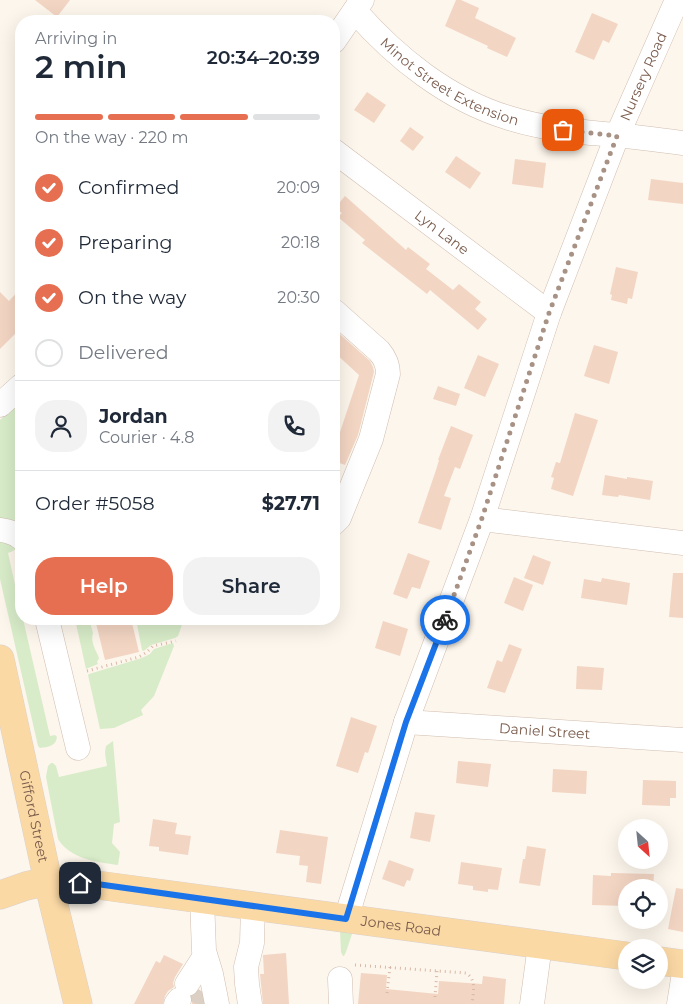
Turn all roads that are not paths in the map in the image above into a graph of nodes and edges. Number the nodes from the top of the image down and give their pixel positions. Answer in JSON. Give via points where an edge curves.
{"nodes":[{"id":1,"x":676,"y":0,"type":"edge"},
{"id":2,"x":359,"y":3,"type":"edge"},
{"id":3,"x":340,"y":32,"type":"edge"},
{"id":4,"x":617,"y":136,"type":"junction"},
{"id":5,"x":683,"y":143,"type":"edge"},
{"id":6,"x":340,"y":156,"type":"edge"},
{"id":7,"x":549,"y":313,"type":"junction"},
{"id":8,"x":340,"y":316,"type":"edge"},
{"id":9,"x":15,"y":391,"type":"edge"},
{"id":10,"x":0,"y":405,"type":"edge"},
{"id":11,"x":340,"y":516,"type":"edge"},
{"id":12,"x":482,"y":518,"type":"junction"},
{"id":13,"x":0,"y":530,"type":"edge"},
{"id":14,"x":15,"y":533,"type":"edge"},
{"id":15,"x":683,"y":543,"type":"edge"},
{"id":16,"x":47,"y":625,"type":"edge"},
{"id":17,"x":0,"y":659,"type":"edge"},
{"id":18,"x":406,"y":722,"type":"junction"},
{"id":19,"x":683,"y":740,"type":"edge"},
{"id":20,"x":78,"y":748,"type":"dead end"},
{"id":21,"x":48,"y":881,"type":"junction"},
{"id":22,"x":0,"y":895,"type":"edge"},
{"id":23,"x":202,"y":899,"type":"junction"},
{"id":24,"x":253,"y":906,"type":"junction"},
{"id":25,"x":346,"y":919,"type":"junction"},
{"id":26,"x":540,"y":945,"type":"junction"},
{"id":27,"x":618,"y":955,"type":"edge"},
{"id":28,"x":668,"y":962,"type":"edge"},
{"id":29,"x":683,"y":964,"type":"edge"},
{"id":30,"x":347,"y":972,"type":"road end"},
{"id":31,"x":683,"y":978,"type":"edge"},
{"id":32,"x":196,"y":989,"type":"tunnel mouth"},
{"id":33,"x":78,"y":1004,"type":"edge"},
{"id":34,"x":250,"y":1004,"type":"edge"},
{"id":35,"x":341,"y":1004,"type":"edge"},
{"id":36,"x":532,"y":1004,"type":"edge"},
{"id":37,"x":679,"y":1004,"type":"edge"}],
"edges":[{"from":1,"to":4,"type":"street","name":"Nursery Road"},
{"from":2,"to":3,"type":"street"},
{"from":2,"to":4,"type":"street","name":"Minot Street Extension","via":[[376,33],[412,65],[475,105],[534,125]]},
{"from":4,"to":5,"type":"street","name":"Minot Street Extension"},
{"from":4,"to":7,"type":"street","name":"Nursery Road"},
{"from":6,"to":7,"type":"street","name":"Lyn Lane"},
{"from":7,"to":12,"type":"street","name":"Nursery Road"},
{"from":8,"to":11,"type":"street","via":[[379,351],[388,366],[388,374],[371,439]]},
{"from":9,"to":10,"type":"street"},
{"from":12,"to":15,"type":"street"},
{"from":12,"to":18,"type":"street","name":"Nursery Road"},
{"from":13,"to":14,"type":"street"},
{"from":16,"to":20,"type":"street"},
{"from":17,"to":21,"type":"main road","name":"Gifford Street"},
{"from":18,"to":19,"type":"street","name":"Daniel Street"},
{"from":18,"to":25,"type":"street","name":"Nursery Road"},
{"from":21,"to":22,"type":"main road","name":"Jones Road"},
{"from":21,"to":23,"type":"main road","name":"Jones Road","via":[[97,884]]},
{"from":21,"to":33,"type":"main road","name":"Gifford Street"},
{"from":23,"to":24,"type":"main road","name":"Jones Road"},
{"from":23,"to":32,"type":"street"},
{"from":24,"to":25,"type":"main road","name":"Jones Road"},
{"from":24,"to":34,"type":"street","via":[[252,942],[246,967]]},
{"from":25,"to":26,"type":"main road","name":"Jones Road"},
{"from":26,"to":27,"type":"main road","name":"Jones Road"},
{"from":26,"to":36,"type":"street"},
{"from":28,"to":29,"type":"main road"},
{"from":30,"to":35,"type":"street"},
{"from":31,"to":37,"type":"street"}]}
